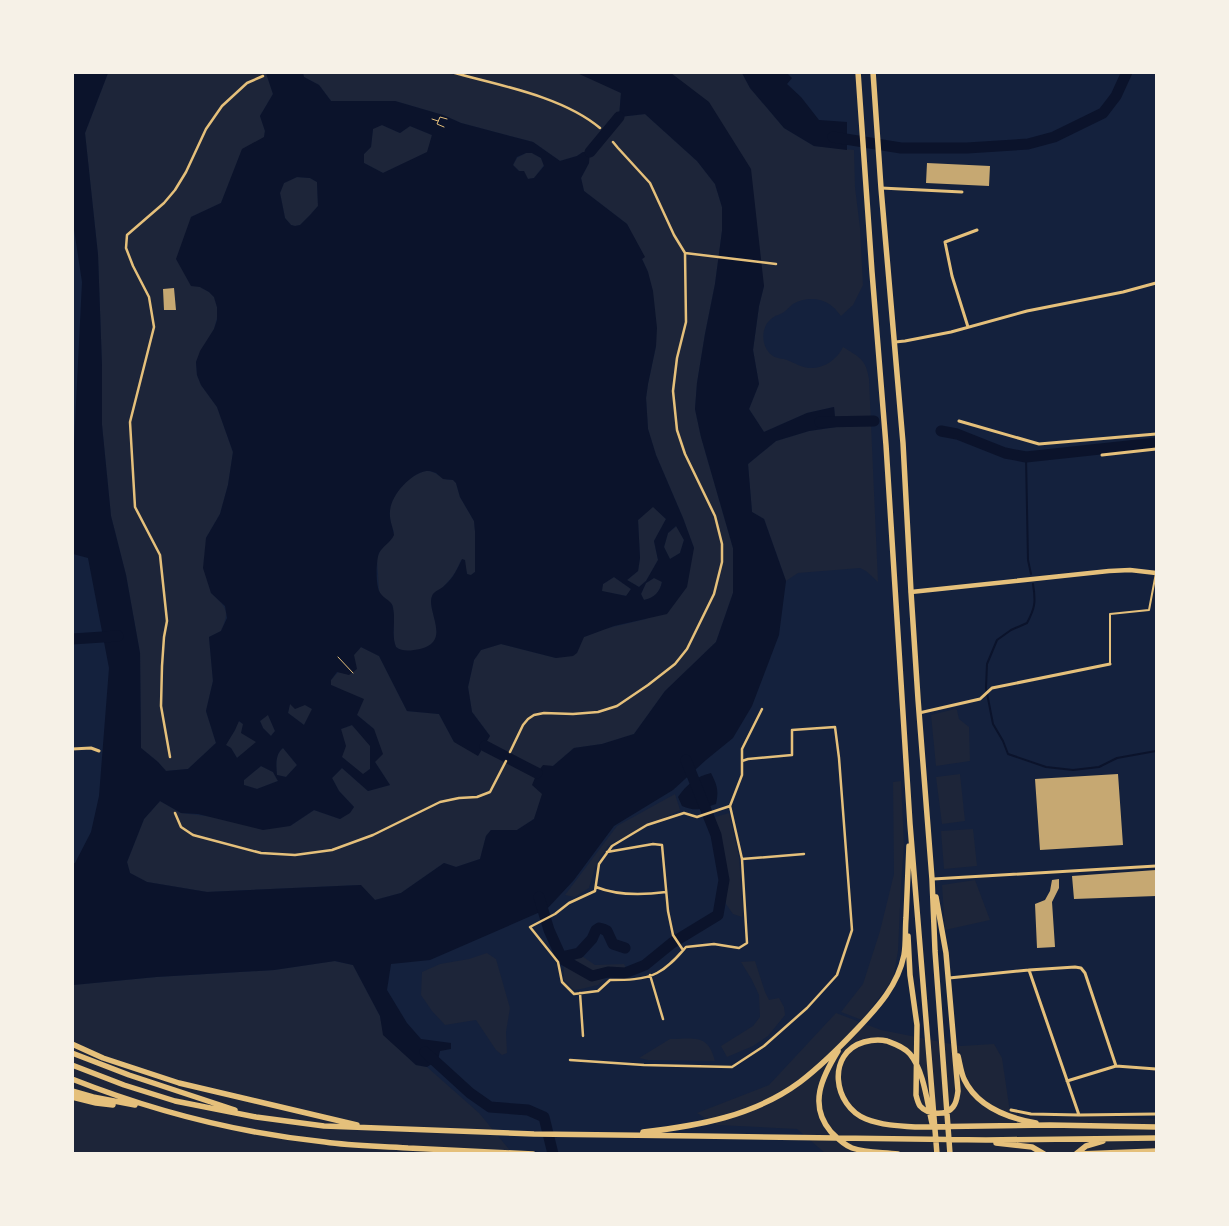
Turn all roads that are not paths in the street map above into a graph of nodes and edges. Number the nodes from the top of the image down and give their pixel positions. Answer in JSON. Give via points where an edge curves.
{"nodes":[{"id":1,"x":451,"y":72,"type":"edge"},
{"id":2,"x":858,"y":72,"type":"edge"},
{"id":3,"x":873,"y":72,"type":"edge"},
{"id":4,"x":263,"y":76,"type":"dead end"},
{"id":5,"x":600,"y":128,"type":"dead end"},
{"id":6,"x":613,"y":142,"type":"dead end"},
{"id":7,"x":881,"y":188,"type":"junction"},
{"id":8,"x":962,"y":192,"type":"dead end"},
{"id":9,"x":977,"y":230,"type":"dead end"},
{"id":10,"x":685,"y":253,"type":"junction"},
{"id":11,"x":776,"y":264,"type":"dead end"},
{"id":12,"x":1156,"y":283,"type":"edge"},
{"id":13,"x":968,"y":328,"type":"junction"},
{"id":14,"x":895,"y":342,"type":"junction"},
{"id":15,"x":959,"y":421,"type":"dead end"},
{"id":16,"x":1156,"y":434,"type":"edge"},
{"id":17,"x":1156,"y":449,"type":"edge"},
{"id":18,"x":1102,"y":455,"type":"dead end"},
{"id":19,"x":1156,"y":574,"type":"edge"},
{"id":20,"x":911,"y":592,"type":"junction"},
{"id":21,"x":1110,"y":664,"type":"joint"},
{"id":22,"x":762,"y":708,"type":"dead end"},
{"id":23,"x":919,"y":713,"type":"junction"},
{"id":24,"x":72,"y":748,"type":"edge"},
{"id":25,"x":98,"y":751,"type":"dead end"},
{"id":26,"x":510,"y":752,"type":"dead end"},
{"id":27,"x":170,"y":757,"type":"dead end"},
{"id":28,"x":506,"y":761,"type":"dead end"},
{"id":29,"x":742,"y":761,"type":"junction"},
{"id":30,"x":730,"y":806,"type":"junction"},
{"id":31,"x":175,"y":813,"type":"dead end"},
{"id":32,"x":910,"y":824,"type":"junction"},
{"id":33,"x":608,"y":852,"type":"junction"},
{"id":34,"x":804,"y":854,"type":"dead end"},
{"id":35,"x":742,"y":860,"type":"junction"},
{"id":36,"x":1156,"y":866,"type":"edge"},
{"id":37,"x":932,"y":879,"type":"junction"},
{"id":38,"x":596,"y":887,"type":"junction"},
{"id":39,"x":666,"y":892,"type":"junction"},
{"id":40,"x":907,"y":894,"type":"junction"},
{"id":41,"x":683,"y":950,"type":"junction"},
{"id":42,"x":1028,"y":970,"type":"junction"},
{"id":43,"x":650,"y":975,"type":"junction"},
{"id":44,"x":948,"y":978,"type":"junction"},
{"id":45,"x":580,"y":993,"type":"junction"},
{"id":46,"x":951,"y":1016,"type":"junction"},
{"id":47,"x":663,"y":1019,"type":"dead end"},
{"id":48,"x":583,"y":1036,"type":"dead end"},
{"id":49,"x":72,"y":1044,"type":"edge"},
{"id":50,"x":842,"y":1045,"type":"junction"},
{"id":51,"x":72,"y":1053,"type":"edge"},
{"id":52,"x":570,"y":1060,"type":"dead end"},
{"id":53,"x":72,"y":1065,"type":"edge"},
{"id":54,"x":1116,"y":1066,"type":"junction"},
{"id":55,"x":1156,"y":1069,"type":"edge"},
{"id":56,"x":72,"y":1079,"type":"edge"},
{"id":57,"x":1068,"y":1081,"type":"junction"},
{"id":58,"x":72,"y":1091,"type":"edge"},
{"id":59,"x":72,"y":1098,"type":"edge"},
{"id":60,"x":1011,"y":1110,"type":"dead end"},
{"id":61,"x":167,"y":1111,"type":"junction"},
{"id":62,"x":1156,"y":1114,"type":"edge"},
{"id":63,"x":1079,"y":1115,"type":"junction"},
{"id":64,"x":256,"y":1117,"type":"junction"},
{"id":65,"x":1050,"y":1125,"type":"junction"},
{"id":66,"x":1156,"y":1127,"type":"edge"},
{"id":67,"x":371,"y":1128,"type":"junction"},
{"id":68,"x":621,"y":1134,"type":"junction"},
{"id":69,"x":1156,"y":1138,"type":"edge"},
{"id":70,"x":1115,"y":1139,"type":"junction"},
{"id":71,"x":944,"y":1140,"type":"junction"},
{"id":72,"x":936,"y":1144,"type":"junction"},
{"id":73,"x":1156,"y":1151,"type":"edge"},
{"id":74,"x":950,"y":1152,"type":"edge"},
{"id":75,"x":532,"y":1154,"type":"edge"},
{"id":76,"x":898,"y":1154,"type":"edge"},
{"id":77,"x":937,"y":1154,"type":"edge"},
{"id":78,"x":1044,"y":1154,"type":"edge"},
{"id":79,"x":1078,"y":1154,"type":"edge"}],
"edges":[{"from":1,"to":5,"type":"street","via":[[548,99]]},
{"from":2,"to":32,"type":"highway"},
{"from":3,"to":7,"type":"highway"},
{"from":4,"to":27,"type":"street","via":[[247,83],[222,106],[206,129],[175,190],[127,235],[126,248],[149,297],[154,327],[130,422],[135,507],[160,555],[167,621],[161,706]]},
{"from":6,"to":10,"type":"street","via":[[650,183]]},
{"from":7,"to":8,"type":"street"},
{"from":7,"to":14,"type":"highway"},
{"from":9,"to":13,"type":"street","via":[[945,242]]},
{"from":10,"to":11,"type":"street"},
{"from":10,"to":26,"type":"street","via":[[686,322],[677,358],[674,392],[677,430],[684,454],[715,516],[722,544],[722,562],[714,594],[687,649],[675,664],[648,685],[616,706],[598,712],[534,715],[523,725]]},
{"from":12,"to":13,"type":"street","via":[[1026,311]]},
{"from":13,"to":14,"type":"street"},
{"from":14,"to":20,"type":"highway"},
{"from":15,"to":16,"type":"street","via":[[1039,444]]},
{"from":17,"to":18,"type":"street"},
{"from":19,"to":20,"type":"street","via":[[1109,571]]},
{"from":19,"to":21,"type":"lane","via":[[1150,610],[1110,614]]},
{"from":20,"to":23,"type":"highway"},
{"from":21,"to":23,"type":"street","via":[[992,688],[980,699]]},
{"from":22,"to":29,"type":"street","via":[[742,749]]},
{"from":23,"to":37,"type":"highway"},
{"from":24,"to":25,"type":"street"},
{"from":28,"to":31,"type":"street","via":[[490,792],[440,802],[373,836],[332,850],[295,855],[261,853],[193,835],[180,827]]},
{"from":29,"to":30,"type":"street","via":[[742,774]]},
{"from":29,"to":52,"type":"street","via":[[792,755],[792,730],[835,727],[852,930],[837,974],[807,1008],[771,1040],[732,1067]]},
{"from":30,"to":33,"type":"street","via":[[698,817],[684,814],[647,825],[612,846]]},
{"from":30,"to":35,"type":"street"},
{"from":32,"to":40,"type":"highway"},
{"from":32,"to":72,"type":"highway"},
{"from":33,"to":38,"type":"street","via":[[599,864]]},
{"from":33,"to":39,"type":"street","via":[[662,844]]},
{"from":34,"to":35,"type":"street"},
{"from":35,"to":41,"type":"street","via":[[747,943],[739,948],[714,944]]},
{"from":36,"to":37,"type":"street"},
{"from":37,"to":44,"type":"highway"},
{"from":37,"to":74,"type":"highway"},
{"from":38,"to":39,"type":"street","via":[[616,893]]},
{"from":38,"to":45,"type":"street","via":[[530,926],[558,962],[562,982],[574,994]]},
{"from":39,"to":41,"type":"street","via":[[673,936]]},
{"from":40,"to":46,"type":"highway","via":[[910,975],[917,1025],[916,1095],[919,1105],[931,1113],[947,1112],[957,1100]]},
{"from":40,"to":50,"type":"highway","via":[[904,955],[896,977],[877,1008]]},
{"from":41,"to":43,"type":"street","via":[[673,962]]},
{"from":42,"to":44,"type":"street"},
{"from":42,"to":54,"type":"street","via":[[1081,968]]},
{"from":42,"to":57,"type":"street"},
{"from":43,"to":45,"type":"street","via":[[610,980],[598,991]]},
{"from":43,"to":47,"type":"street"},
{"from":44,"to":46,"type":"highway"},
{"from":45,"to":48,"type":"street"},
{"from":46,"to":65,"type":"highway","via":[[965,1081],[979,1099],[998,1112]]},
{"from":49,"to":67,"type":"highway","via":[[103,1058],[179,1083]]},
{"from":50,"to":68,"type":"highway","via":[[800,1082],[757,1106],[716,1121]]},
{"from":50,"to":76,"type":"highway","via":[[823,1077],[819,1098],[822,1118],[850,1147]]},
{"from":51,"to":64,"type":"highway","via":[[139,1079]]},
{"from":53,"to":64,"type":"highway","via":[[175,1101]]},
{"from":54,"to":55,"type":"street"},
{"from":54,"to":57,"type":"street"},
{"from":56,"to":61,"type":"highway"},
{"from":57,"to":63,"type":"street"},
{"from":58,"to":61,"type":"highway"},
{"from":59,"to":61,"type":"highway"},
{"from":60,"to":63,"type":"street","via":[[1031,1114]]},
{"from":61,"to":75,"type":"highway","via":[[236,1129],[326,1143]]},
{"from":62,"to":63,"type":"street"},
{"from":64,"to":67,"type":"highway"},
{"from":65,"to":66,"type":"highway"},
{"from":65,"to":72,"type":"highway","via":[[915,1127],[864,1118],[848,1107],[838,1086],[840,1065],[850,1050],[872,1040],[884,1040],[904,1048],[922,1079],[926,1095]]},
{"from":67,"to":68,"type":"highway"},
{"from":68,"to":71,"type":"highway"},
{"from":69,"to":70,"type":"highway"},
{"from":70,"to":71,"type":"highway"},
{"from":70,"to":79,"type":"highway","via":[[1086,1146]]},
{"from":71,"to":78,"type":"highway","via":[[1032,1147]]},
{"from":72,"to":77,"type":"highway"},
{"from":73,"to":79,"type":"highway"}]}
